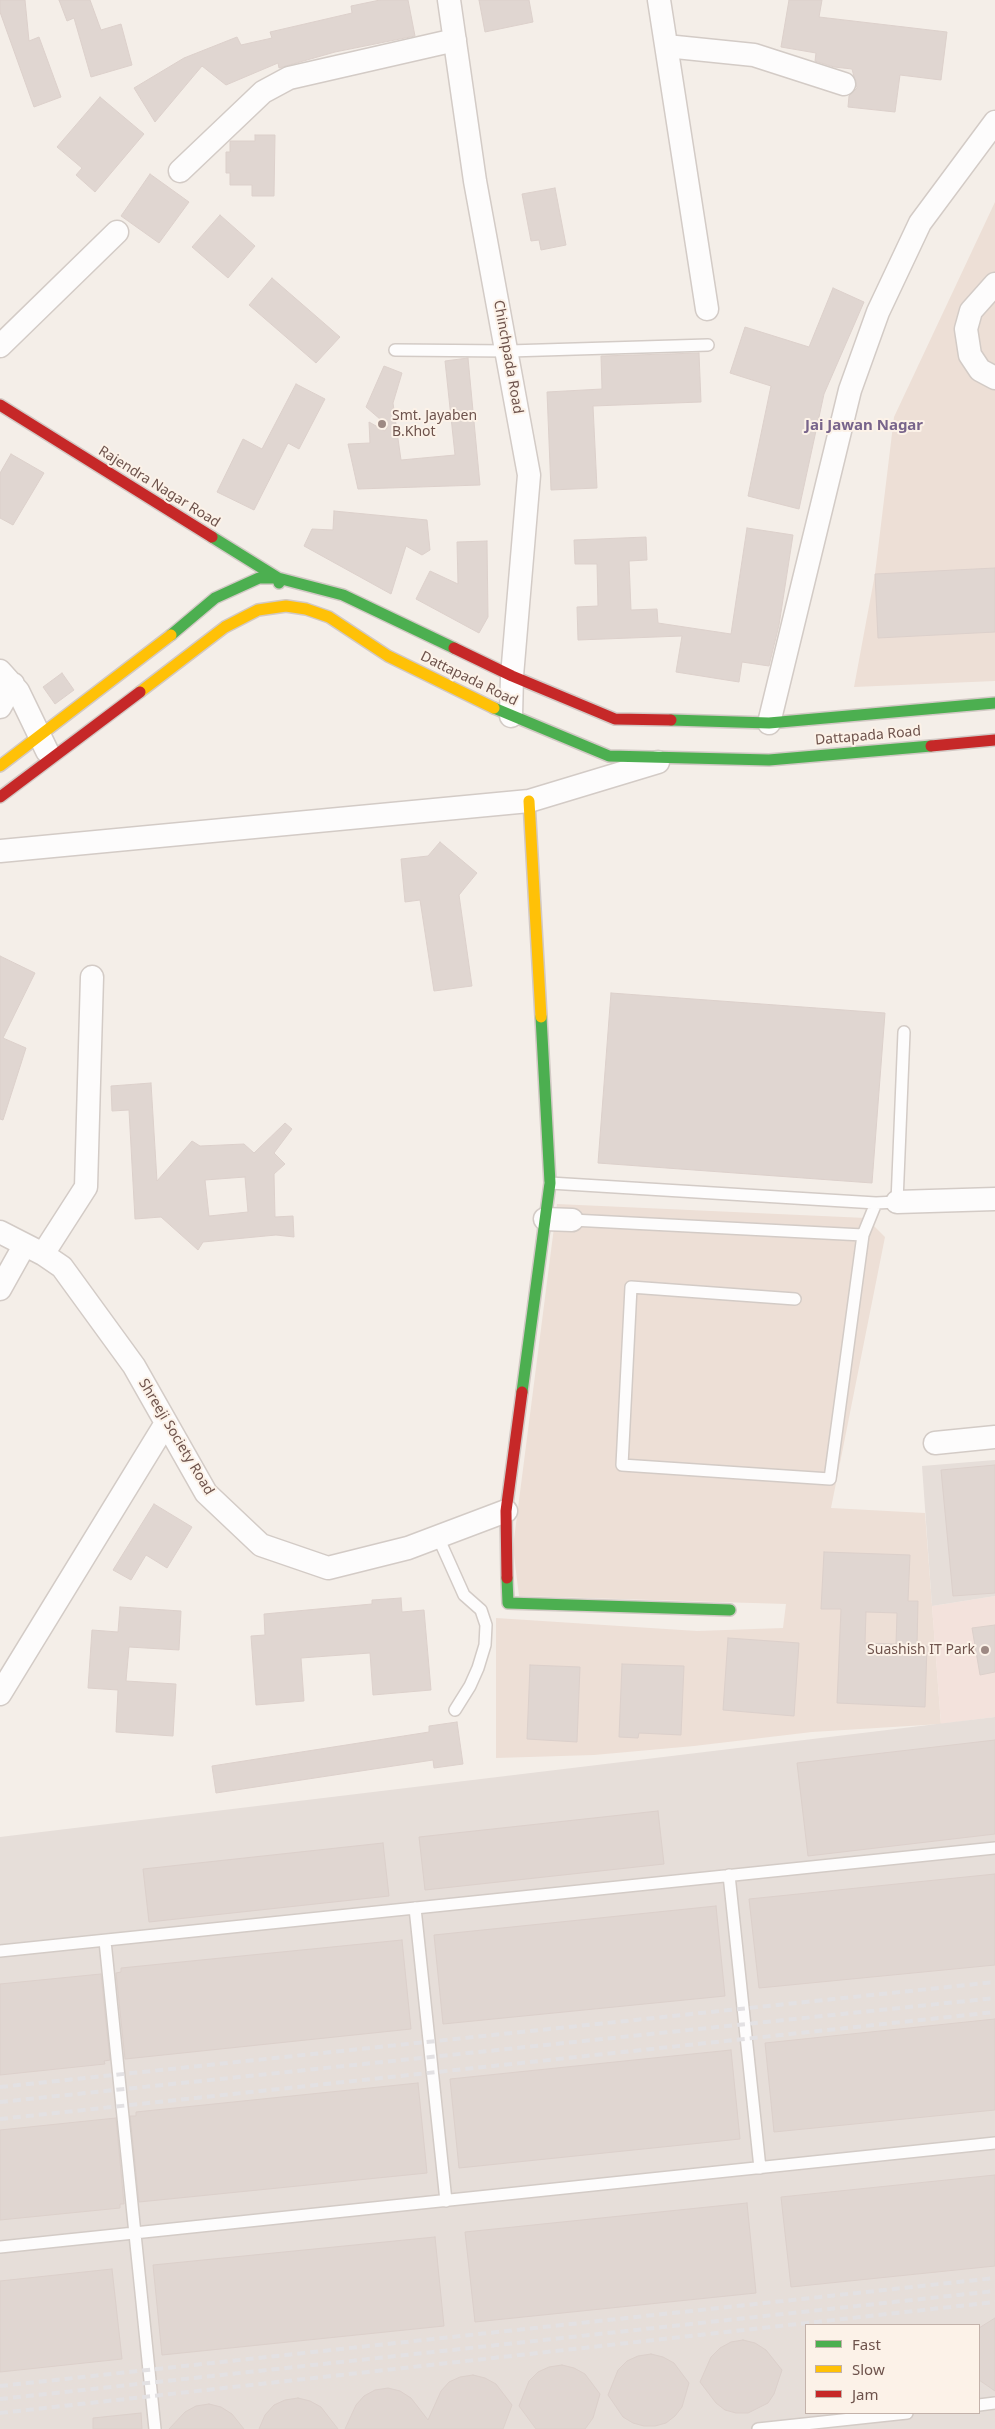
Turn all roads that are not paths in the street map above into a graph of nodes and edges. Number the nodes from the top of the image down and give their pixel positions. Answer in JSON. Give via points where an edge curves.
{"nodes":[{"id":1,"x":449,"y":0,"type":"edge"},
{"id":2,"x":659,"y":0,"type":"edge"},
{"id":3,"x":455,"y":40,"type":"junction"},
{"id":4,"x":666,"y":46,"type":"junction"},
{"id":5,"x":844,"y":84,"type":"dead end"},
{"id":6,"x":995,"y":122,"type":"edge"},
{"id":7,"x":180,"y":171,"type":"dead end"},
{"id":8,"x":117,"y":232,"type":"dead end"},
{"id":9,"x":995,"y":284,"type":"edge"},
{"id":10,"x":707,"y":309,"type":"dead end"},
{"id":11,"x":708,"y":345,"type":"dead end"},
{"id":12,"x":0,"y":346,"type":"edge"},
{"id":13,"x":395,"y":350,"type":"dead end"},
{"id":14,"x":507,"y":350,"type":"junction"},
{"id":15,"x":995,"y":378,"type":"edge"},
{"id":16,"x":0,"y":405,"type":"edge"},
{"id":17,"x":278,"y":578,"type":"junction"},
{"id":18,"x":286,"y":606,"type":"junction"},
{"id":19,"x":512,"y":676,"type":"junction"},
{"id":20,"x":7,"y":677,"type":"edge"},
{"id":21,"x":995,"y":703,"type":"edge"},
{"id":22,"x":0,"y":707,"type":"edge"},
{"id":23,"x":511,"y":716,"type":"junction"},
{"id":24,"x":770,"y":723,"type":"junction"},
{"id":25,"x":39,"y":736,"type":"junction"},
{"id":26,"x":995,"y":740,"type":"edge"},
{"id":27,"x":51,"y":758,"type":"junction"},
{"id":28,"x":671,"y":758,"type":"junction"},
{"id":29,"x":0,"y":766,"type":"edge"},
{"id":30,"x":0,"y":797,"type":"edge"},
{"id":31,"x":528,"y":801,"type":"junction"},
{"id":32,"x":0,"y":851,"type":"edge"},
{"id":33,"x":92,"y":977,"type":"dead end"},
{"id":34,"x":904,"y":1032,"type":"dead end"},
{"id":35,"x":550,"y":1183,"type":"junction"},
{"id":36,"x":995,"y":1199,"type":"edge"},
{"id":37,"x":886,"y":1203,"type":"junction"},
{"id":38,"x":545,"y":1219,"type":"junction"},
{"id":39,"x":572,"y":1220,"type":"joint"},
{"id":40,"x":0,"y":1232,"type":"edge"},
{"id":41,"x":864,"y":1235,"type":"junction"},
{"id":42,"x":33,"y":1250,"type":"junction"},
{"id":43,"x":0,"y":1289,"type":"edge"},
{"id":44,"x":795,"y":1299,"type":"dead end"},
{"id":45,"x":166,"y":1423,"type":"junction"},
{"id":46,"x":995,"y":1437,"type":"edge"},
{"id":47,"x":935,"y":1443,"type":"dead end"},
{"id":48,"x":506,"y":1511,"type":"junction"},
{"id":49,"x":438,"y":1537,"type":"junction"},
{"id":50,"x":730,"y":1610,"type":"dead end"},
{"id":51,"x":0,"y":1694,"type":"edge"},
{"id":52,"x":454,"y":1710,"type":"dead end"},
{"id":53,"x":995,"y":1848,"type":"edge"},
{"id":54,"x":729,"y":1876,"type":"junction"},
{"id":55,"x":415,"y":1908,"type":"junction"},
{"id":56,"x":105,"y":1940,"type":"junction"},
{"id":57,"x":0,"y":1951,"type":"edge"},
{"id":58,"x":995,"y":2143,"type":"edge"},
{"id":59,"x":760,"y":2168,"type":"junction"},
{"id":60,"x":446,"y":2201,"type":"junction"},
{"id":61,"x":135,"y":2233,"type":"junction"},
{"id":62,"x":0,"y":2247,"type":"edge"},
{"id":63,"x":995,"y":2403,"type":"edge"},
{"id":64,"x":980,"y":2405,"type":"edge"},
{"id":65,"x":898,"y":2414,"type":"edge"},
{"id":66,"x":155,"y":2429,"type":"edge"},
{"id":67,"x":758,"y":2429,"type":"edge"}],
"edges":[{"from":1,"to":3,"type":"street","name":"Chinchpada Road"},
{"from":2,"to":4,"type":"street"},
{"from":3,"to":7,"type":"street","via":[[289,78],[263,92]]},
{"from":3,"to":14,"type":"street","name":"Chinchpada Road","via":[[476,181]]},
{"from":4,"to":5,"type":"street","via":[[754,55]]},
{"from":4,"to":10,"type":"street"},
{"from":6,"to":24,"type":"street","via":[[920,223],[878,312],[850,390]]},
{"from":8,"to":12,"type":"street"},
{"from":9,"to":15,"type":"street","via":[[970,311],[966,329],[970,355],[980,370]]},
{"from":11,"to":14,"type":"lane"},
{"from":13,"to":14,"type":"lane"},
{"from":14,"to":19,"type":"street","name":"Chinchpada Road","via":[[530,475]]},
{"from":16,"to":17,"type":"main road","name":"Rajendra Nagar Road"},
{"from":17,"to":18,"type":"main road"},
{"from":17,"to":19,"type":"main road","via":[[343,595]]},
{"from":17,"to":25,"type":"main road","via":[[258,578],[214,598]]},
{"from":18,"to":23,"type":"main road","name":"Dattapada Road","via":[[329,617],[388,656]]},
{"from":18,"to":27,"type":"main road","name":"Dattapada Road","via":[[258,610],[225,627]]},
{"from":19,"to":23,"type":"street","name":"Chinchpada Road"},
{"from":19,"to":24,"type":"main road","via":[[615,720]]},
{"from":20,"to":22,"type":"street"},
{"from":20,"to":25,"type":"street"},
{"from":21,"to":24,"type":"main road"},
{"from":23,"to":28,"type":"main road","name":"Dattapada Road","via":[[609,756]]},
{"from":25,"to":27,"type":"street"},
{"from":25,"to":29,"type":"main road"},
{"from":26,"to":28,"type":"main road","name":"Dattapada Road","via":[[769,760]]},
{"from":27,"to":30,"type":"main road","name":"Dattapada Road"},
{"from":28,"to":31,"type":"street"},
{"from":31,"to":32,"type":"street"},
{"from":31,"to":35,"type":"main road"},
{"from":33,"to":42,"type":"street","via":[[86,1187]]},
{"from":34,"to":37,"type":"lane"},
{"from":35,"to":37,"type":"lane"},
{"from":35,"to":38,"type":"main road"},
{"from":36,"to":37,"type":"street"},
{"from":37,"to":41,"type":"lane"},
{"from":38,"to":39,"type":"street"},
{"from":38,"to":48,"type":"main road"},
{"from":39,"to":41,"type":"lane"},
{"from":40,"to":42,"type":"street","name":"Shreeji Society Road"},
{"from":41,"to":44,"type":"lane","via":[[830,1479],[622,1465],[631,1287]]},
{"from":42,"to":43,"type":"street"},
{"from":42,"to":45,"type":"street","name":"Shreeji Society Road","via":[[62,1267],[134,1366]]},
{"from":45,"to":49,"type":"street","name":"Shreeji Society Road","via":[[206,1493],[261,1544],[328,1568]]},
{"from":45,"to":51,"type":"street"},
{"from":46,"to":47,"type":"street"},
{"from":48,"to":49,"type":"street","name":"Shreeji Society Road"},
{"from":48,"to":50,"type":"main road","via":[[508,1603]]},
{"from":49,"to":52,"type":"lane","via":[[464,1596],[481,1610],[486,1625],[485,1645],[478,1668]]},
{"from":53,"to":54,"type":"lane"},
{"from":54,"to":55,"type":"lane"},
{"from":54,"to":59,"type":"lane"},
{"from":55,"to":56,"type":"lane"},
{"from":55,"to":60,"type":"lane"},
{"from":56,"to":57,"type":"lane"},
{"from":56,"to":61,"type":"lane"},
{"from":58,"to":59,"type":"lane"},
{"from":59,"to":60,"type":"lane"},
{"from":60,"to":61,"type":"lane"},
{"from":61,"to":62,"type":"lane"},
{"from":61,"to":66,"type":"lane"},
{"from":63,"to":64,"type":"lane"},
{"from":65,"to":67,"type":"lane"}]}
